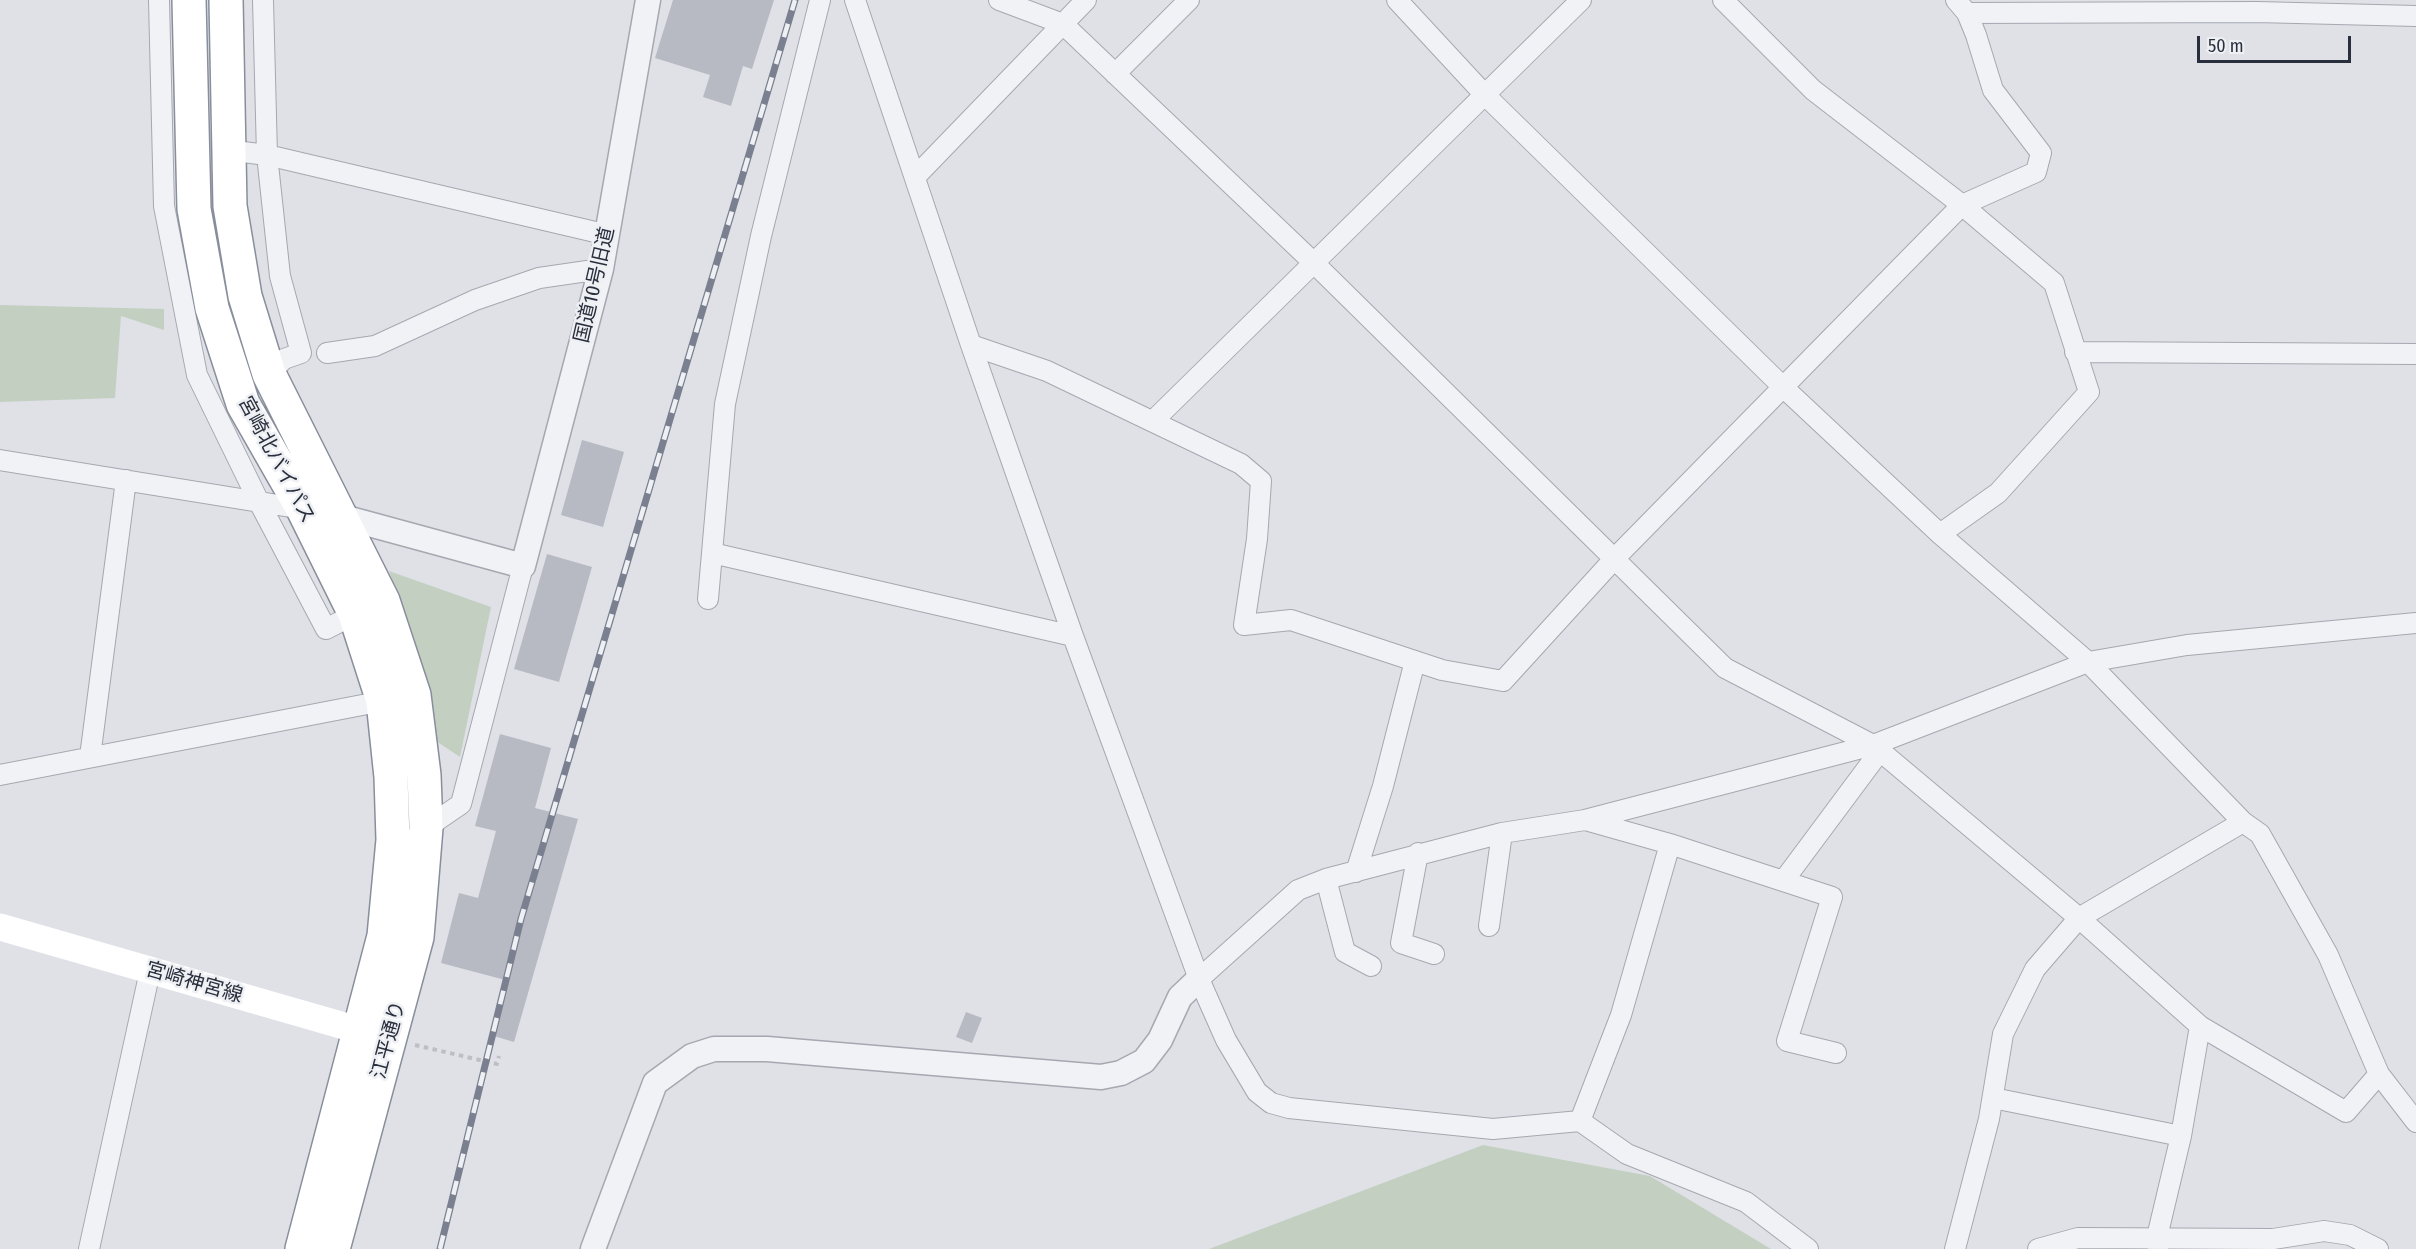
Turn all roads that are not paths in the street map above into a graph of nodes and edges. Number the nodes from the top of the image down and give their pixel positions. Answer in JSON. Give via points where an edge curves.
{"nodes":[{"id":1,"x":159,"y":0,"type":"edge"},
{"id":2,"x":189,"y":0,"type":"edge"},
{"id":3,"x":226,"y":0,"type":"edge"},
{"id":4,"x":263,"y":0,"type":"edge"},
{"id":5,"x":648,"y":0,"type":"edge"},
{"id":6,"x":820,"y":0,"type":"edge"},
{"id":7,"x":855,"y":0,"type":"edge"},
{"id":8,"x":999,"y":0,"type":"edge"},
{"id":9,"x":1086,"y":0,"type":"edge"},
{"id":10,"x":1189,"y":0,"type":"edge"},
{"id":11,"x":1397,"y":0,"type":"edge"},
{"id":12,"x":1581,"y":0,"type":"edge"},
{"id":13,"x":1723,"y":0,"type":"edge"},
{"id":14,"x":1961,"y":7,"type":"edge"},
{"id":15,"x":2416,"y":15,"type":"edge"},
{"id":16,"x":1063,"y":24,"type":"junction"},
{"id":17,"x":1115,"y":74,"type":"junction"},
{"id":18,"x":1484,"y":94,"type":"junction"},
{"id":19,"x":227,"y":150,"type":"junction"},
{"id":20,"x":267,"y":155,"type":"junction"},
{"id":21,"x":916,"y":176,"type":"junction"},
{"id":22,"x":1962,"y":205,"type":"junction"},
{"id":23,"x":608,"y":235,"type":"junction"},
{"id":24,"x":1315,"y":264,"type":"junction"},
{"id":25,"x":601,"y":269,"type":"junction"},
{"id":26,"x":971,"y":345,"type":"junction"},
{"id":27,"x":2075,"y":352,"type":"junction"},
{"id":28,"x":327,"y":353,"type":"dead end"},
{"id":29,"x":2416,"y":354,"type":"edge"},
{"id":30,"x":269,"y":374,"type":"junction"},
{"id":31,"x":1783,"y":387,"type":"junction"},
{"id":32,"x":1153,"y":421,"type":"junction"},
{"id":33,"x":0,"y":460,"type":"edge"},
{"id":34,"x":126,"y":480,"type":"junction"},
{"id":35,"x":259,"y":502,"type":"junction"},
{"id":36,"x":303,"y":509,"type":"junction"},
{"id":37,"x":342,"y":516,"type":"junction"},
{"id":38,"x":1940,"y":534,"type":"junction"},
{"id":39,"x":712,"y":553,"type":"junction"},
{"id":40,"x":1616,"y":557,"type":"junction"},
{"id":41,"x":522,"y":566,"type":"junction"},
{"id":42,"x":708,"y":599,"type":"dead end"},
{"id":43,"x":355,"y":614,"type":"junction"},
{"id":44,"x":2416,"y":623,"type":"edge"},
{"id":45,"x":1073,"y":636,"type":"junction"},
{"id":46,"x":1415,"y":661,"type":"junction"},
{"id":47,"x":2088,"y":662,"type":"junction"},
{"id":48,"x":382,"y":701,"type":"junction"},
{"id":49,"x":1877,"y":748,"type":"junction"},
{"id":50,"x":90,"y":757,"type":"junction"},
{"id":51,"x":0,"y":775,"type":"edge"},
{"id":52,"x":1585,"y":820,"type":"junction"},
{"id":53,"x":2243,"y":822,"type":"junction"},
{"id":54,"x":426,"y":828,"type":"junction"},
{"id":55,"x":1502,"y":833,"type":"junction"},
{"id":56,"x":393,"y":840,"type":"joint"},
{"id":57,"x":1670,"y":844,"type":"junction"},
{"id":58,"x":1418,"y":853,"type":"junction"},
{"id":59,"x":1356,"y":872,"type":"junction"},
{"id":60,"x":1326,"y":879,"type":"junction"},
{"id":61,"x":1785,"y":880,"type":"junction"},
{"id":62,"x":2079,"y":918,"type":"junction"},
{"id":63,"x":1489,"y":926,"type":"dead end"},
{"id":64,"x":0,"y":927,"type":"edge"},
{"id":65,"x":1434,"y":954,"type":"dead end"},
{"id":66,"x":1371,"y":966,"type":"dead end"},
{"id":67,"x":150,"y":970,"type":"junction"},
{"id":68,"x":1199,"y":979,"type":"junction"},
{"id":69,"x":2200,"y":1026,"type":"junction"},
{"id":70,"x":374,"y":1034,"type":"junction"},
{"id":71,"x":1836,"y":1053,"type":"dead end"},
{"id":72,"x":2379,"y":1074,"type":"junction"},
{"id":73,"x":1993,"y":1098,"type":"junction"},
{"id":74,"x":1580,"y":1122,"type":"junction"},
{"id":75,"x":2416,"y":1122,"type":"edge"},
{"id":76,"x":2181,"y":1136,"type":"junction"},
{"id":77,"x":2351,"y":1242,"type":"edge"},
{"id":78,"x":2158,"y":1243,"type":"edge"},
{"id":79,"x":89,"y":1249,"type":"edge"},
{"id":80,"x":302,"y":1249,"type":"edge"},
{"id":81,"x":333,"y":1249,"type":"edge"},
{"id":82,"x":593,"y":1249,"type":"edge"},
{"id":83,"x":1808,"y":1249,"type":"edge"},
{"id":84,"x":1955,"y":1249,"type":"edge"},
{"id":85,"x":2038,"y":1249,"type":"edge"},
{"id":86,"x":2378,"y":1249,"type":"edge"}],
"edges":[{"from":1,"to":35,"type":"street","via":[[164,206],[197,375]]},
{"from":2,"to":36,"type":"highway","name":"宮崎北バイパス","via":[[194,209],[212,308],[243,404]]},
{"from":3,"to":19,"type":"highway","name":"宮崎北バイパス"},
{"from":4,"to":20,"type":"street"},
{"from":5,"to":23,"type":"street","name":"国道10号旧道"},
{"from":6,"to":39,"type":"street","via":[[761,236],[725,404]]},
{"from":7,"to":21,"type":"street"},
{"from":8,"to":16,"type":"street"},
{"from":9,"to":16,"type":"street"},
{"from":10,"to":17,"type":"street"},
{"from":11,"to":18,"type":"street"},
{"from":12,"to":18,"type":"street"},
{"from":13,"to":22,"type":"street","via":[[1813,90]]},
{"from":14,"to":15,"type":"street"},
{"from":14,"to":22,"type":"street","via":[[1993,90],[2041,153],[2036,172]]},
{"from":16,"to":17,"type":"street"},
{"from":16,"to":21,"type":"street"},
{"from":17,"to":24,"type":"street"},
{"from":18,"to":24,"type":"street"},
{"from":18,"to":31,"type":"street"},
{"from":19,"to":20,"type":"street"},
{"from":19,"to":30,"type":"highway","name":"宮崎北バイパス","via":[[230,206],[245,296]]},
{"from":20,"to":23,"type":"street"},
{"from":20,"to":30,"type":"street","via":[[280,276],[301,353],[284,359]]},
{"from":21,"to":26,"type":"street"},
{"from":22,"to":27,"type":"street","via":[[2054,284]]},
{"from":22,"to":31,"type":"street"},
{"from":23,"to":25,"type":"street","name":"国道10号旧道"},
{"from":24,"to":32,"type":"street"},
{"from":24,"to":40,"type":"street"},
{"from":25,"to":28,"type":"street","via":[[539,278],[475,300],[375,346]]},
{"from":25,"to":41,"type":"street","name":"国道10号旧道"},
{"from":26,"to":32,"type":"street","via":[[1047,370]]},
{"from":26,"to":45,"type":"street"},
{"from":27,"to":29,"type":"street"},
{"from":27,"to":38,"type":"street","via":[[2089,392],[1998,493]]},
{"from":30,"to":37,"type":"highway","name":"宮崎北バイパス"},
{"from":31,"to":38,"type":"street"},
{"from":31,"to":40,"type":"street"},
{"from":32,"to":46,"type":"street","via":[[1241,464],[1261,481],[1244,625],[1291,620]]},
{"from":33,"to":34,"type":"street"},
{"from":34,"to":35,"type":"street"},
{"from":34,"to":50,"type":"street"},
{"from":35,"to":36,"type":"street"},
{"from":35,"to":43,"type":"street","via":[[326,629]]},
{"from":36,"to":37,"type":"street"},
{"from":36,"to":43,"type":"highway","name":"宮崎北バイパス"},
{"from":37,"to":41,"type":"street"},
{"from":37,"to":54,"type":"highway","name":"宮崎北バイパス","via":[[383,601],[414,695]]},
{"from":38,"to":47,"type":"street"},
{"from":39,"to":42,"type":"street"},
{"from":39,"to":45,"type":"street"},
{"from":40,"to":46,"type":"street","via":[[1503,681]]},
{"from":40,"to":49,"type":"street","via":[[1725,668]]},
{"from":41,"to":54,"type":"street","via":[[460,804]]},
{"from":43,"to":48,"type":"highway","name":"宮崎北バイパス"},
{"from":44,"to":47,"type":"street","via":[[2187,645]]},
{"from":45,"to":68,"type":"street"},
{"from":46,"to":59,"type":"street"},
{"from":47,"to":49,"type":"street"},
{"from":47,"to":53,"type":"street"},
{"from":48,"to":50,"type":"street"},
{"from":48,"to":56,"type":"highway","name":"宮崎北バイパス"},
{"from":49,"to":52,"type":"street"},
{"from":49,"to":61,"type":"street"},
{"from":49,"to":62,"type":"street"},
{"from":50,"to":51,"type":"street"},
{"from":52,"to":55,"type":"street"},
{"from":52,"to":57,"type":"street"},
{"from":53,"to":62,"type":"street"},
{"from":53,"to":72,"type":"street","via":[[2260,834],[2328,955]]},
{"from":54,"to":70,"type":"highway","name":"江平通り","via":[[417,937]]},
{"from":55,"to":58,"type":"street"},
{"from":55,"to":63,"type":"street"},
{"from":56,"to":70,"type":"highway","name":"江平通り"},
{"from":57,"to":61,"type":"street"},
{"from":57,"to":74,"type":"street","via":[[1620,1015]]},
{"from":58,"to":59,"type":"street"},
{"from":58,"to":65,"type":"street","via":[[1401,943]]},
{"from":59,"to":60,"type":"street"},
{"from":60,"to":66,"type":"street","via":[[1345,952]]},
{"from":60,"to":68,"type":"street","via":[[1298,890]]},
{"from":61,"to":71,"type":"street","via":[[1832,897],[1787,1041]]},
{"from":62,"to":69,"type":"street"},
{"from":62,"to":73,"type":"street","via":[[2035,969],[2003,1034]]},
{"from":64,"to":67,"type":"main road","name":"宮崎神宮線"},
{"from":67,"to":70,"type":"main road","name":"宮崎神宮線"},
{"from":67,"to":79,"type":"street"},
{"from":68,"to":74,"type":"street","via":[[1226,1040],[1257,1092],[1271,1103],[1493,1129]]},
{"from":68,"to":82,"type":"street","via":[[1180,997],[1160,1040],[1144,1062],[1101,1077],[768,1048],[714,1049],[692,1056],[655,1083]]},
{"from":69,"to":72,"type":"street","via":[[2346,1112]]},
{"from":69,"to":76,"type":"street"},
{"from":70,"to":80,"type":"highway","name":"江平通り"},
{"from":70,"to":81,"type":"highway","name":"江平通り"},
{"from":72,"to":75,"type":"street"},
{"from":73,"to":76,"type":"street"},
{"from":73,"to":84,"type":"street"},
{"from":74,"to":83,"type":"street","via":[[1627,1154],[1746,1202]]},
{"from":76,"to":78,"type":"street"},
{"from":77,"to":78,"type":"street","via":[[2324,1231],[2273,1239]]},
{"from":77,"to":86,"type":"street"},
{"from":78,"to":85,"type":"street","via":[[2078,1238]]}]}
